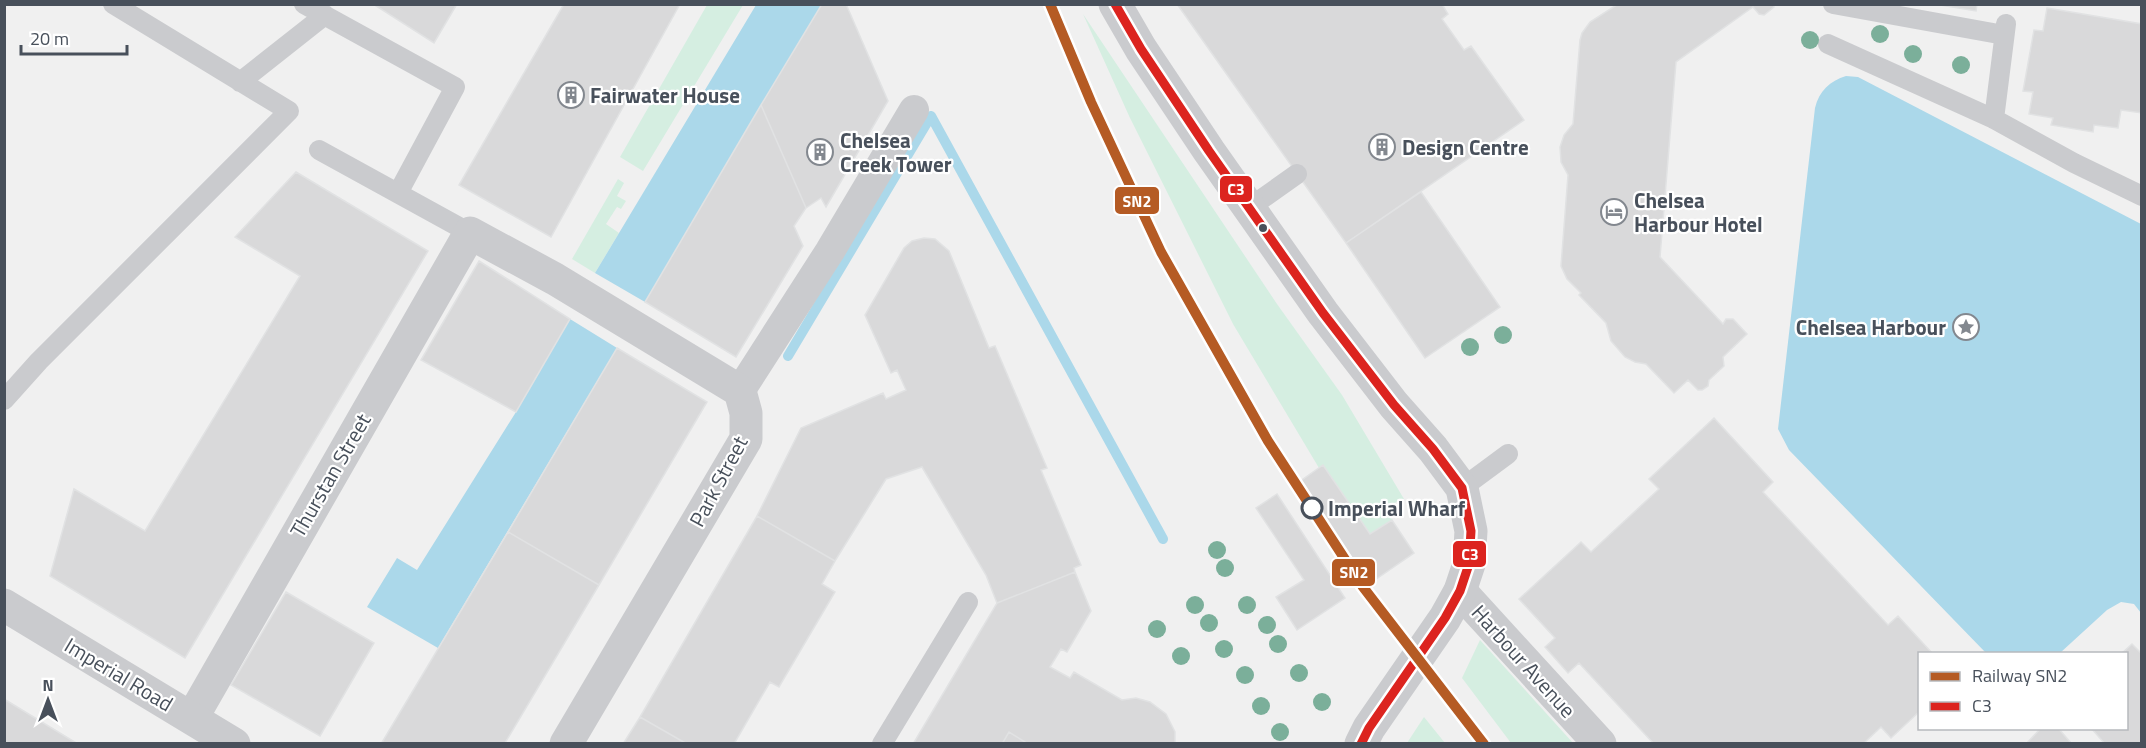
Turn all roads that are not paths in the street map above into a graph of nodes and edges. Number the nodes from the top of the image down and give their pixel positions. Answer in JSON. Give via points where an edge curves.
{"nodes":[{"id":1,"x":113,"y":4,"type":"edge"},
{"id":2,"x":304,"y":4,"type":"edge"},
{"id":3,"x":1115,"y":4,"type":"edge"},
{"id":4,"x":1833,"y":4,"type":"edge"},
{"id":5,"x":325,"y":15,"type":"junction"},
{"id":6,"x":1828,"y":44,"type":"dead end"},
{"id":7,"x":240,"y":82,"type":"junction"},
{"id":8,"x":914,"y":110,"type":"dead end"},
{"id":9,"x":1994,"y":119,"type":"junction"},
{"id":10,"x":319,"y":150,"type":"dead end"},
{"id":11,"x":1297,"y":174,"type":"dead end"},
{"id":12,"x":398,"y":193,"type":"junction"},
{"id":13,"x":2142,"y":196,"type":"edge"},
{"id":14,"x":1249,"y":208,"type":"junction"},
{"id":15,"x":470,"y":232,"type":"junction"},
{"id":16,"x":740,"y":391,"type":"junction"},
{"id":17,"x":6,"y":395,"type":"edge"},
{"id":18,"x":1508,"y":454,"type":"dead end"},
{"id":19,"x":1462,"y":488,"type":"junction"},
{"id":20,"x":1460,"y":591,"type":"junction"},
{"id":21,"x":968,"y":602,"type":"dead end"},
{"id":22,"x":4,"y":605,"type":"edge"},
{"id":23,"x":192,"y":718,"type":"junction"},
{"id":24,"x":234,"y":744,"type":"edge"},
{"id":25,"x":566,"y":744,"type":"edge"},
{"id":26,"x":882,"y":744,"type":"edge"},
{"id":27,"x":1361,"y":744,"type":"edge"},
{"id":28,"x":1600,"y":744,"type":"edge"}],
"edges":[{"from":1,"to":7,"type":"lane"},
{"from":2,"to":5,"type":"lane"},
{"from":3,"to":14,"type":"street","name":"Harbour Avenue"},
{"from":4,"to":9,"type":"lane","via":[[2005,29]]},
{"from":5,"to":7,"type":"lane"},
{"from":5,"to":12,"type":"lane","via":[[455,87]]},
{"from":6,"to":9,"type":"lane"},
{"from":7,"to":17,"type":"lane","via":[[289,111]]},
{"from":8,"to":16,"type":"street"},
{"from":9,"to":13,"type":"lane"},
{"from":10,"to":12,"type":"lane"},
{"from":11,"to":14,"type":"lane"},
{"from":12,"to":15,"type":"lane"},
{"from":14,"to":19,"type":"street","name":"Harbour Avenue","via":[[1323,313]]},
{"from":15,"to":16,"type":"street"},
{"from":15,"to":23,"type":"street","name":"Thurstan Street"},
{"from":16,"to":25,"type":"street","name":"Park Street","via":[[746,414],[746,439]]},
{"from":18,"to":19,"type":"lane"},
{"from":19,"to":20,"type":"street","name":"Harbour Avenue","via":[[1471,531],[1469,564]]},
{"from":20,"to":27,"type":"street"},
{"from":20,"to":28,"type":"street","name":"Harbour Avenue"},
{"from":21,"to":26,"type":"lane"},
{"from":22,"to":23,"type":"street","name":"Imperial Road"},
{"from":23,"to":24,"type":"street","name":"Imperial Road"}]}
